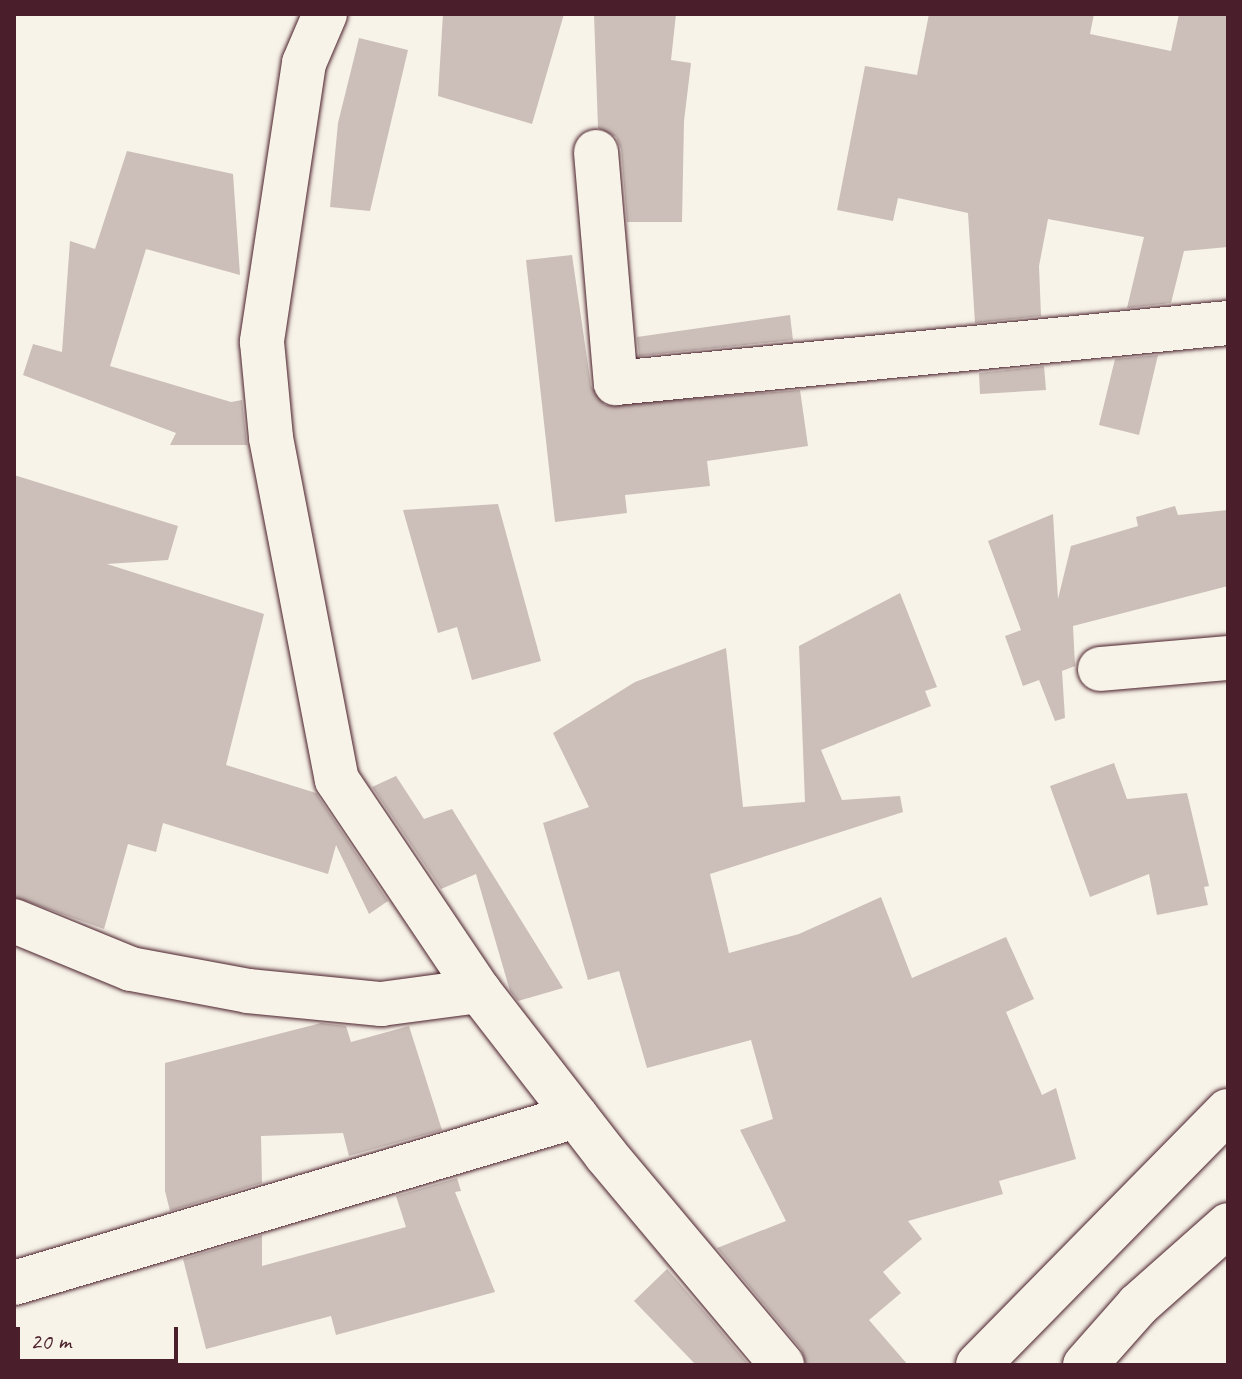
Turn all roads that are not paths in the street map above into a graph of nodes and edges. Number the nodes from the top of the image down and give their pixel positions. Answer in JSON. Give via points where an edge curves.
{"nodes":[{"id":1,"x":325,"y":14,"type":"edge"},
{"id":2,"x":596,"y":152,"type":"dead end"},
{"id":3,"x":1228,"y":323,"type":"edge"},
{"id":4,"x":1228,"y":658,"type":"edge"},
{"id":5,"x":1100,"y":669,"type":"dead end"},
{"id":6,"x":14,"y":921,"type":"edge"},
{"id":7,"x":479,"y":991,"type":"junction"},
{"id":8,"x":1228,"y":1111,"type":"edge"},
{"id":9,"x":576,"y":1116,"type":"junction"},
{"id":10,"x":1228,"y":1225,"type":"edge"},
{"id":11,"x":14,"y":1283,"type":"edge"},
{"id":12,"x":782,"y":1365,"type":"edge"},
{"id":13,"x":978,"y":1365,"type":"edge"},
{"id":14,"x":1085,"y":1365,"type":"edge"}],
"edges":[{"from":1,"to":7,"type":"street","via":[[304,63],[262,342],[271,438],[337,780]]},
{"from":2,"to":3,"type":"street","via":[[616,383]]},
{"from":4,"to":5,"type":"street"},
{"from":6,"to":7,"type":"street","via":[[131,969],[248,991],[381,1004]]},
{"from":7,"to":9,"type":"street"},
{"from":8,"to":13,"type":"street"},
{"from":9,"to":11,"type":"street"},
{"from":9,"to":12,"type":"street"},
{"from":10,"to":14,"type":"street","via":[[1138,1305]]}]}
